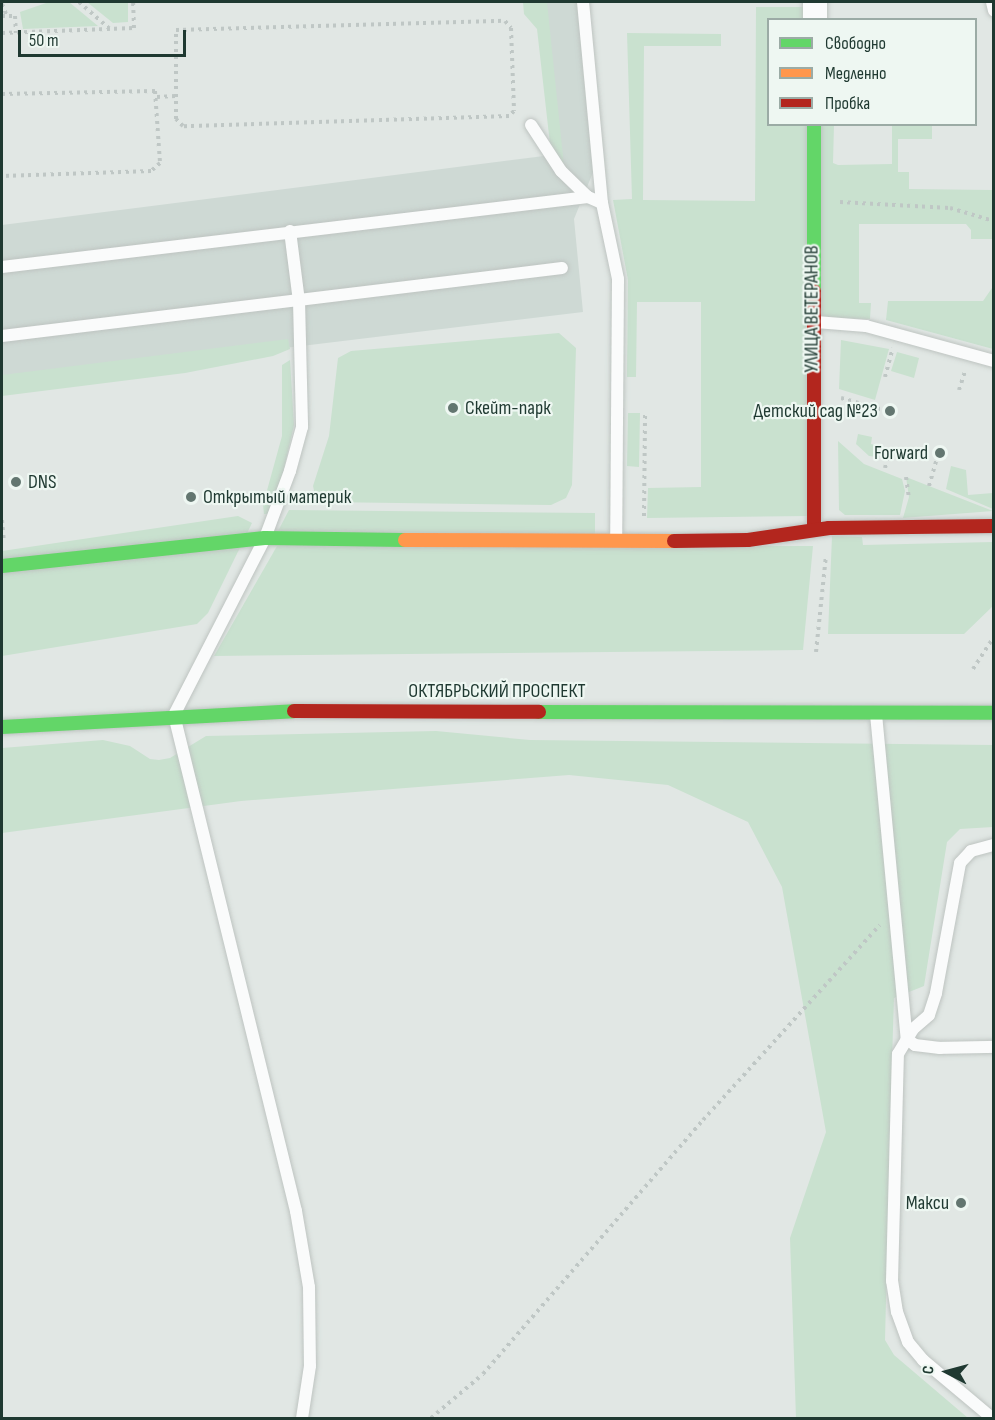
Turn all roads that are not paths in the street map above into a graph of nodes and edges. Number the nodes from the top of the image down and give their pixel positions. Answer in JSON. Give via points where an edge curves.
{"nodes":[{"id":1,"x":583,"y":2,"type":"edge"},
{"id":2,"x":815,"y":2,"type":"edge"},
{"id":3,"x":993,"y":2,"type":"edge"},
{"id":4,"x":993,"y":11,"type":"edge"},
{"id":5,"x":815,"y":18,"type":"edge"},
{"id":6,"x":531,"y":125,"type":"dead end"},
{"id":7,"x":814,"y":126,"type":"edge"},
{"id":8,"x":588,"y":197,"type":"junction"},
{"id":9,"x":602,"y":203,"type":"junction"},
{"id":10,"x":291,"y":231,"type":"junction"},
{"id":11,"x":2,"y":267,"type":"edge"},
{"id":12,"x":562,"y":268,"type":"dead end"},
{"id":13,"x":299,"y":301,"type":"junction"},
{"id":14,"x":811,"y":322,"type":"junction"},
{"id":15,"x":2,"y":336,"type":"edge"},
{"id":16,"x":993,"y":361,"type":"edge"},
{"id":17,"x":993,"y":526,"type":"edge"},
{"id":18,"x":814,"y":529,"type":"junction"},
{"id":19,"x":265,"y":538,"type":"junction"},
{"id":20,"x":616,"y":542,"type":"junction"},
{"id":21,"x":2,"y":566,"type":"edge"},
{"id":22,"x":876,"y":713,"type":"junction"},
{"id":23,"x":993,"y":713,"type":"edge"},
{"id":24,"x":174,"y":715,"type":"junction"},
{"id":25,"x":2,"y":728,"type":"edge"},
{"id":26,"x":993,"y":845,"type":"edge"},
{"id":27,"x":907,"y":1039,"type":"junction"},
{"id":28,"x":993,"y":1047,"type":"edge"},
{"id":29,"x":302,"y":1419,"type":"edge"},
{"id":30,"x":992,"y":1419,"type":"edge"}],
"edges":[{"from":1,"to":9,"type":"lane"},
{"from":2,"to":5,"type":"street"},
{"from":3,"to":4,"type":"lane"},
{"from":6,"to":8,"type":"lane","via":[[561,171]]},
{"from":7,"to":14,"type":"street","name":"УЛИЦА ВЕТЕРАНОВ"},
{"from":8,"to":9,"type":"lane"},
{"from":8,"to":10,"type":"lane"},
{"from":9,"to":20,"type":"lane","via":[[618,279]]},
{"from":10,"to":11,"type":"lane"},
{"from":10,"to":13,"type":"lane"},
{"from":12,"to":13,"type":"lane"},
{"from":13,"to":15,"type":"lane"},
{"from":13,"to":19,"type":"lane","via":[[302,427]]},
{"from":14,"to":16,"type":"lane","via":[[866,326]]},
{"from":14,"to":18,"type":"street","name":"УЛИЦА ВЕТЕРАНОВ"},
{"from":17,"to":18,"type":"street"},
{"from":18,"to":20,"type":"street","via":[[748,540]]},
{"from":19,"to":20,"type":"street"},
{"from":19,"to":21,"type":"street"},
{"from":19,"to":24,"type":"lane"},
{"from":22,"to":23,"type":"street","name":"ОКТЯБРЬСКИЙ ПРОСПЕКТ"},
{"from":22,"to":24,"type":"street","name":"ОКТЯБРЬСКИЙ ПРОСПЕКТ","via":[[348,710]]},
{"from":22,"to":27,"type":"lane"},
{"from":24,"to":25,"type":"street","name":"ОКТЯБРЬСКИЙ ПРОСПЕКТ"},
{"from":24,"to":29,"type":"lane","via":[[296,1211],[309,1287],[310,1366]]},
{"from":26,"to":27,"type":"lane","via":[[970,851],[960,863],[936,993],[929,1015]]},
{"from":27,"to":28,"type":"lane","via":[[915,1045],[940,1048]]},
{"from":27,"to":30,"type":"lane","via":[[898,1054],[895,1079],[892,1281],[897,1312],[908,1342],[923,1360]]}]}
